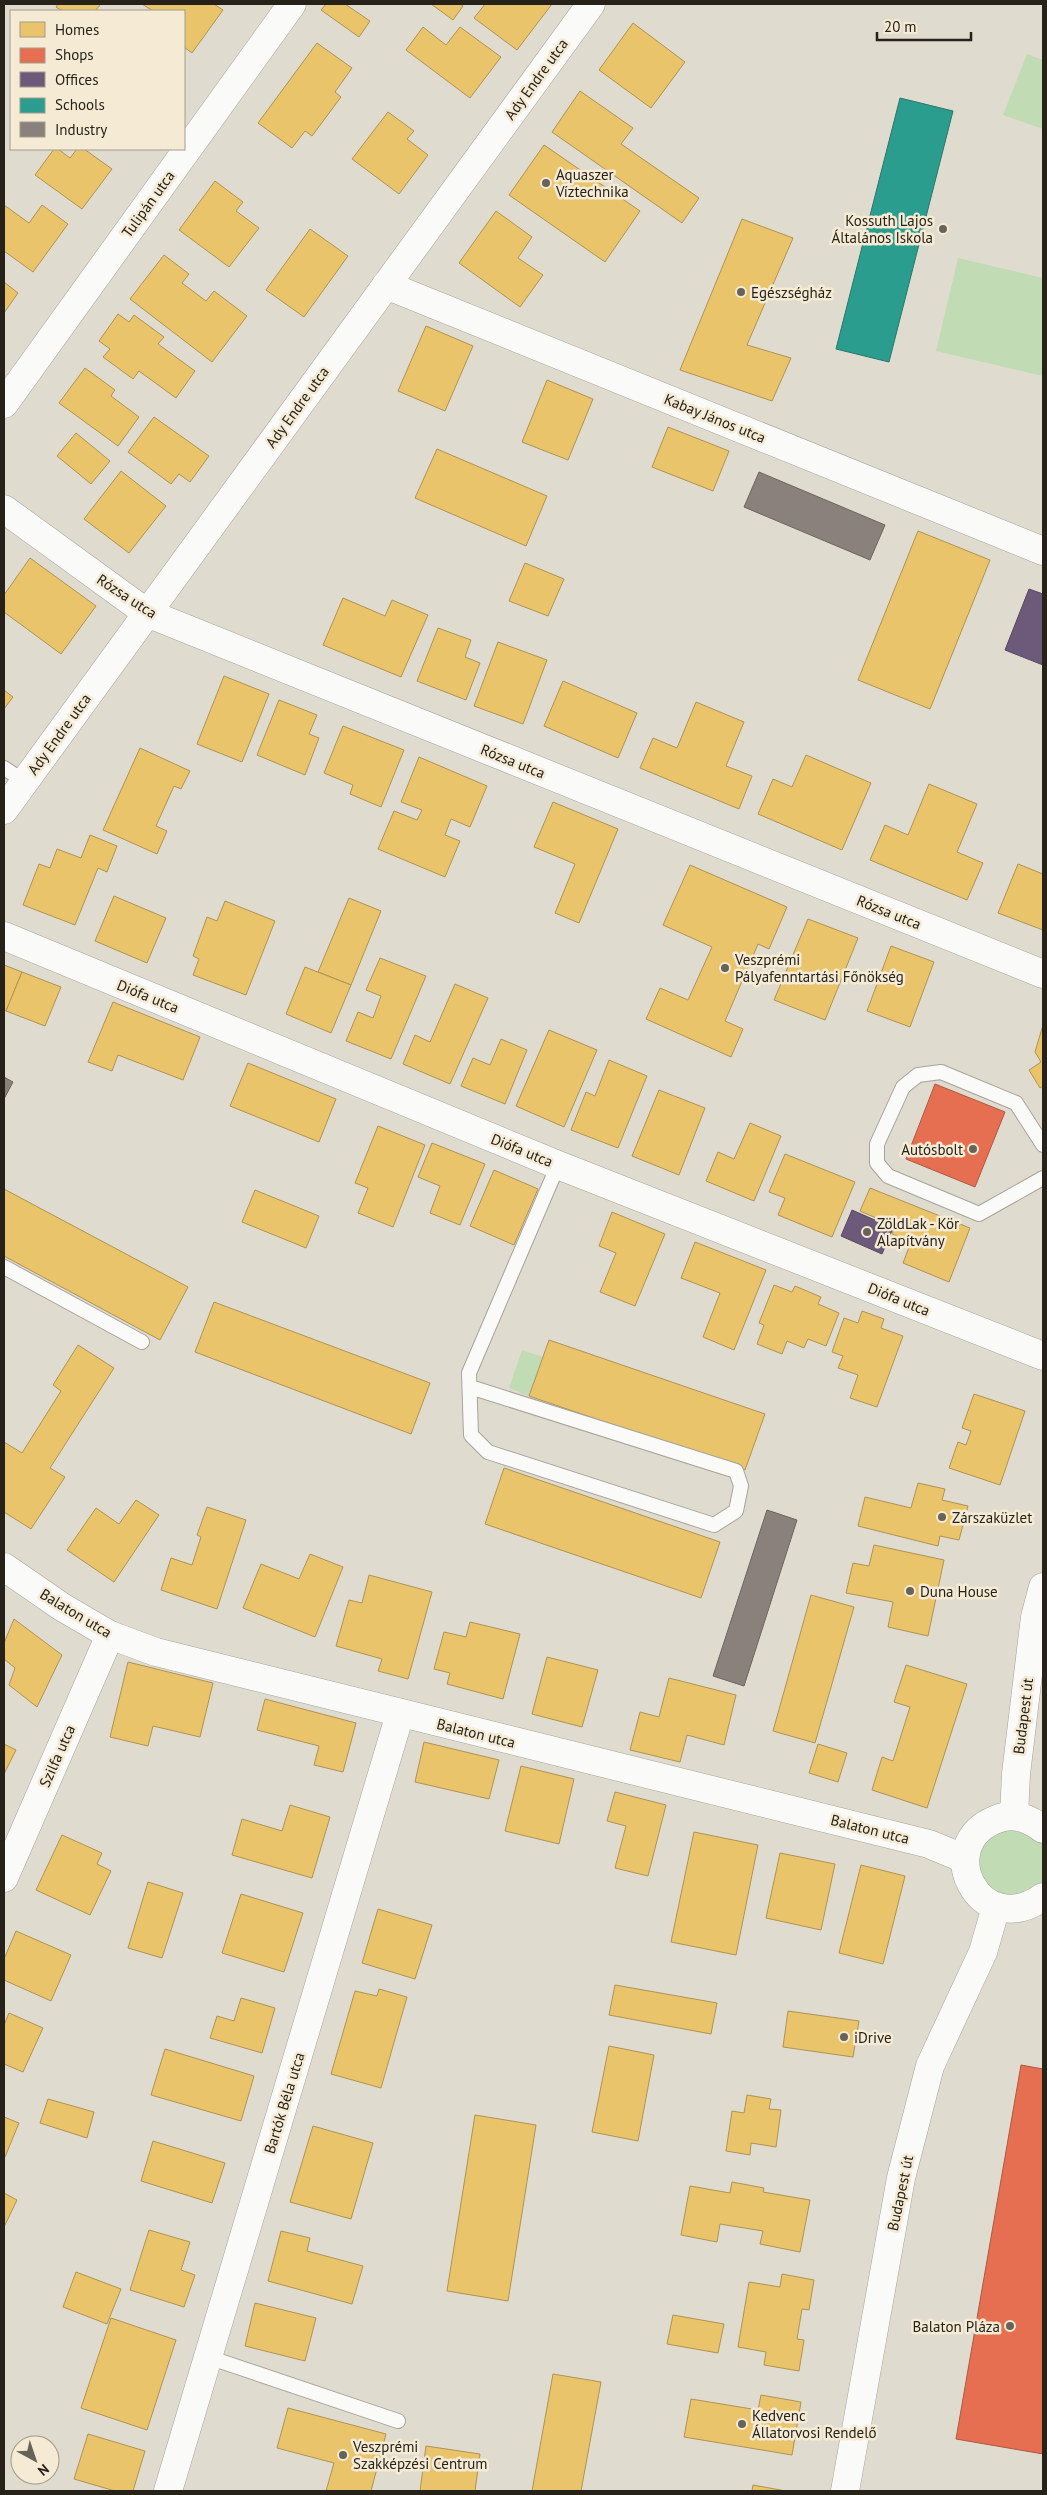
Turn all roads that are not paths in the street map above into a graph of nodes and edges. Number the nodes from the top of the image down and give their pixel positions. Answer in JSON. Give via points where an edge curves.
{"nodes":[{"id":1,"x":292,"y":4,"type":"edge"},
{"id":2,"x":591,"y":4,"type":"edge"},
{"id":3,"x":386,"y":285,"type":"junction"},
{"id":4,"x":4,"y":404,"type":"edge"},
{"id":5,"x":4,"y":509,"type":"edge"},
{"id":6,"x":1043,"y":551,"type":"edge"},
{"id":7,"x":146,"y":613,"type":"junction"},
{"id":8,"x":14,"y":775,"type":"edge"},
{"id":9,"x":4,"y":810,"type":"edge"},
{"id":10,"x":4,"y":936,"type":"edge"},
{"id":11,"x":1043,"y":974,"type":"edge"},
{"id":12,"x":1043,"y":1145,"type":"edge"},
{"id":13,"x":558,"y":1165,"type":"junction"},
{"id":14,"x":1043,"y":1178,"type":"edge"},
{"id":15,"x":4,"y":1267,"type":"edge"},
{"id":16,"x":142,"y":1342,"type":"dead end"},
{"id":17,"x":1043,"y":1356,"type":"edge"},
{"id":18,"x":470,"y":1387,"type":"junction"},
{"id":19,"x":4,"y":1567,"type":"edge"},
{"id":20,"x":1043,"y":1587,"type":"edge"},
{"id":21,"x":110,"y":1635,"type":"junction"},
{"id":22,"x":400,"y":1714,"type":"junction"},
{"id":23,"x":1014,"y":1816,"type":"junction"},
{"id":24,"x":1043,"y":1829,"type":"edge"},
{"id":25,"x":965,"y":1858,"type":"junction"},
{"id":26,"x":4,"y":1878,"type":"edge"},
{"id":27,"x":1043,"y":1897,"type":"edge"},
{"id":28,"x":996,"y":1907,"type":"junction"},
{"id":29,"x":208,"y":2357,"type":"junction"},
{"id":30,"x":398,"y":2421,"type":"dead end"},
{"id":31,"x":168,"y":2491,"type":"edge"},
{"id":32,"x":845,"y":2491,"type":"edge"}],
"edges":[{"from":1,"to":4,"type":"street","name":"Tulipán utca"},
{"from":2,"to":3,"type":"street","name":"Ady Endre utca"},
{"from":3,"to":6,"type":"street","name":"Kabay János utca"},
{"from":3,"to":7,"type":"street","name":"Ady Endre utca"},
{"from":5,"to":7,"type":"street","name":"Rózsa utca"},
{"from":7,"to":8,"type":"street","name":"Ady Endre utca"},
{"from":7,"to":11,"type":"street","name":"Rózsa utca"},
{"from":8,"to":9,"type":"street","name":"Ady Endre utca"},
{"from":10,"to":13,"type":"street","name":"Diófa utca"},
{"from":12,"to":14,"type":"lane","via":[[1016,1104],[941,1072],[918,1075],[904,1086],[877,1144],[877,1163],[888,1176],[979,1214]]},
{"from":13,"to":17,"type":"street","name":"Diófa utca"},
{"from":13,"to":18,"type":"lane","via":[[469,1373]]},
{"from":15,"to":16,"type":"lane"},
{"from":18,"to":18,"type":"lane","via":[[471,1435],[488,1452],[714,1525],[736,1510],[742,1486],[736,1471]]},
{"from":19,"to":21,"type":"street","name":"Balaton utca"},
{"from":20,"to":23,"type":"street","name":"Budapest út","via":[[1036,1617],[1016,1774]]},
{"from":21,"to":22,"type":"street","name":"Balaton utca","via":[[156,1652]]},
{"from":21,"to":26,"type":"street","name":"Szilfa utca"},
{"from":22,"to":25,"type":"street","name":"Balaton utca","via":[[929,1844]]},
{"from":22,"to":29,"type":"street","name":"Bartók Béla utca"},
{"from":23,"to":24,"type":"street","via":[[1032,1820]]},
{"from":23,"to":25,"type":"street","via":[[1000,1817],[987,1823],[972,1838]]},
{"from":25,"to":28,"type":"street","via":[[966,1874],[972,1888],[983,1900]]},
{"from":27,"to":28,"type":"street","via":[[1029,1906],[1013,1910]]},
{"from":28,"to":32,"type":"street","name":"Budapest út","via":[[983,1952],[930,2066],[901,2178]]},
{"from":29,"to":30,"type":"lane"},
{"from":29,"to":31,"type":"street","name":"Bartók Béla utca"}]}
